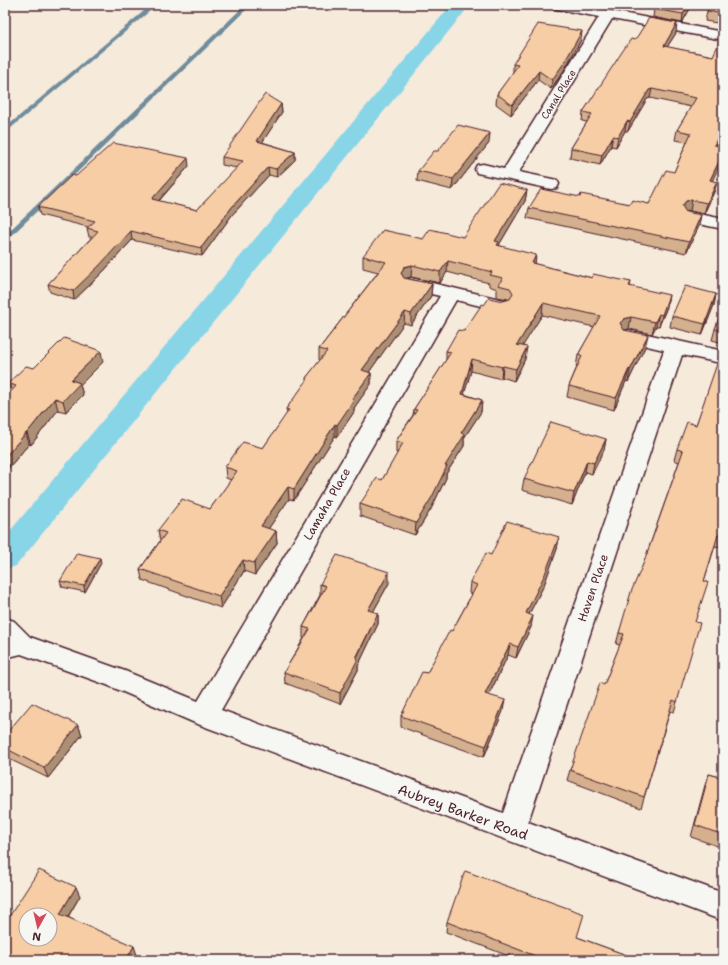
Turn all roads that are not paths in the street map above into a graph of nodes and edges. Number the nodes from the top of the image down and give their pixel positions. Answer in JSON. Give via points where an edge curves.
{"nodes":[{"id":1,"x":557,"y":5,"type":"edge"},
{"id":2,"x":608,"y":14,"type":"junction"},
{"id":3,"x":723,"y":36,"type":"edge"},
{"id":4,"x":483,"y":169,"type":"dead end"},
{"id":5,"x":509,"y":174,"type":"junction"},
{"id":6,"x":551,"y":184,"type":"dead end"},
{"id":7,"x":690,"y":217,"type":"edge"},
{"id":8,"x":722,"y":221,"type":"edge"},
{"id":9,"x":411,"y":284,"type":"edge"},
{"id":10,"x":451,"y":293,"type":"junction"},
{"id":11,"x":502,"y":305,"type":"edge"},
{"id":12,"x":630,"y":336,"type":"edge"},
{"id":13,"x":674,"y":346,"type":"junction"},
{"id":14,"x":716,"y":356,"type":"dead end"},
{"id":15,"x":10,"y":640,"type":"edge"},
{"id":16,"x":204,"y":715,"type":"junction"},
{"id":17,"x":511,"y":830,"type":"junction"},
{"id":18,"x":723,"y":907,"type":"edge"}],
"edges":[{"from":1,"to":2,"type":"street"},
{"from":2,"to":3,"type":"street"},
{"from":2,"to":5,"type":"street","name":"Canal Place"},
{"from":4,"to":5,"type":"street"},
{"from":5,"to":6,"type":"street"},
{"from":7,"to":8,"type":"street"},
{"from":9,"to":10,"type":"street"},
{"from":10,"to":11,"type":"street"},
{"from":10,"to":16,"type":"street","name":"Lamaha Place"},
{"from":12,"to":13,"type":"street"},
{"from":13,"to":14,"type":"street"},
{"from":13,"to":17,"type":"street","name":"Haven Place"},
{"from":15,"to":16,"type":"street","name":"Aubrey Barker Road","via":[[116,678]]},
{"from":16,"to":17,"type":"street","name":"Aubrey Barker Road"},
{"from":17,"to":18,"type":"street","name":"Aubrey Barker Road"}]}
